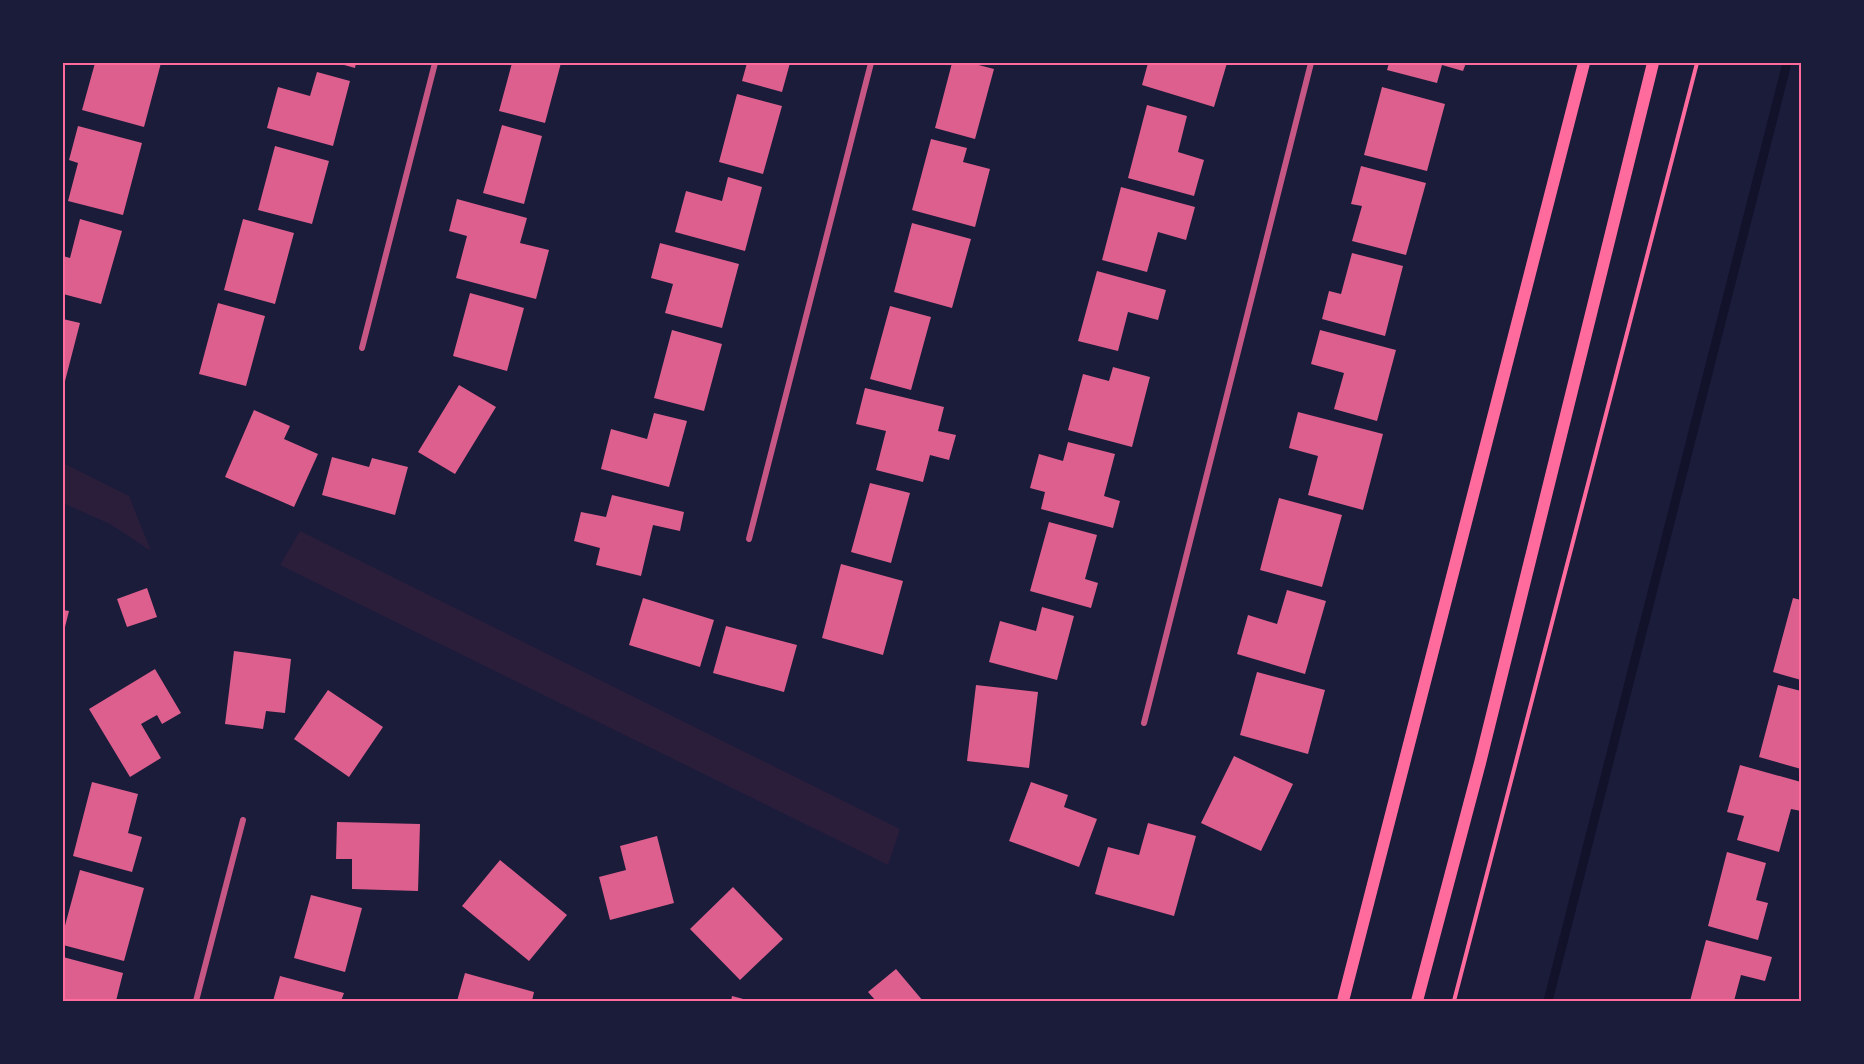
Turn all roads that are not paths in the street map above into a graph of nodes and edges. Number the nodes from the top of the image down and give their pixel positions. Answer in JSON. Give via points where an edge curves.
{"nodes":[{"id":1,"x":435,"y":63,"type":"edge"},
{"id":2,"x":871,"y":63,"type":"edge"},
{"id":3,"x":1311,"y":63,"type":"edge"},
{"id":4,"x":1584,"y":63,"type":"edge"},
{"id":5,"x":1653,"y":63,"type":"edge"},
{"id":6,"x":362,"y":348,"type":"dead end"},
{"id":7,"x":749,"y":539,"type":"dead end"},
{"id":8,"x":1144,"y":723,"type":"dead end"},
{"id":9,"x":243,"y":820,"type":"dead end"},
{"id":10,"x":196,"y":1001,"type":"edge"},
{"id":11,"x":1343,"y":1001,"type":"edge"},
{"id":12,"x":1417,"y":1001,"type":"edge"}],
"edges":[{"from":1,"to":6,"type":"street"},
{"from":2,"to":7,"type":"street"},
{"from":3,"to":8,"type":"street"},
{"from":4,"to":11,"type":"main road"},
{"from":5,"to":12,"type":"main road","via":[[1480,763]]},
{"from":9,"to":10,"type":"street"}]}
